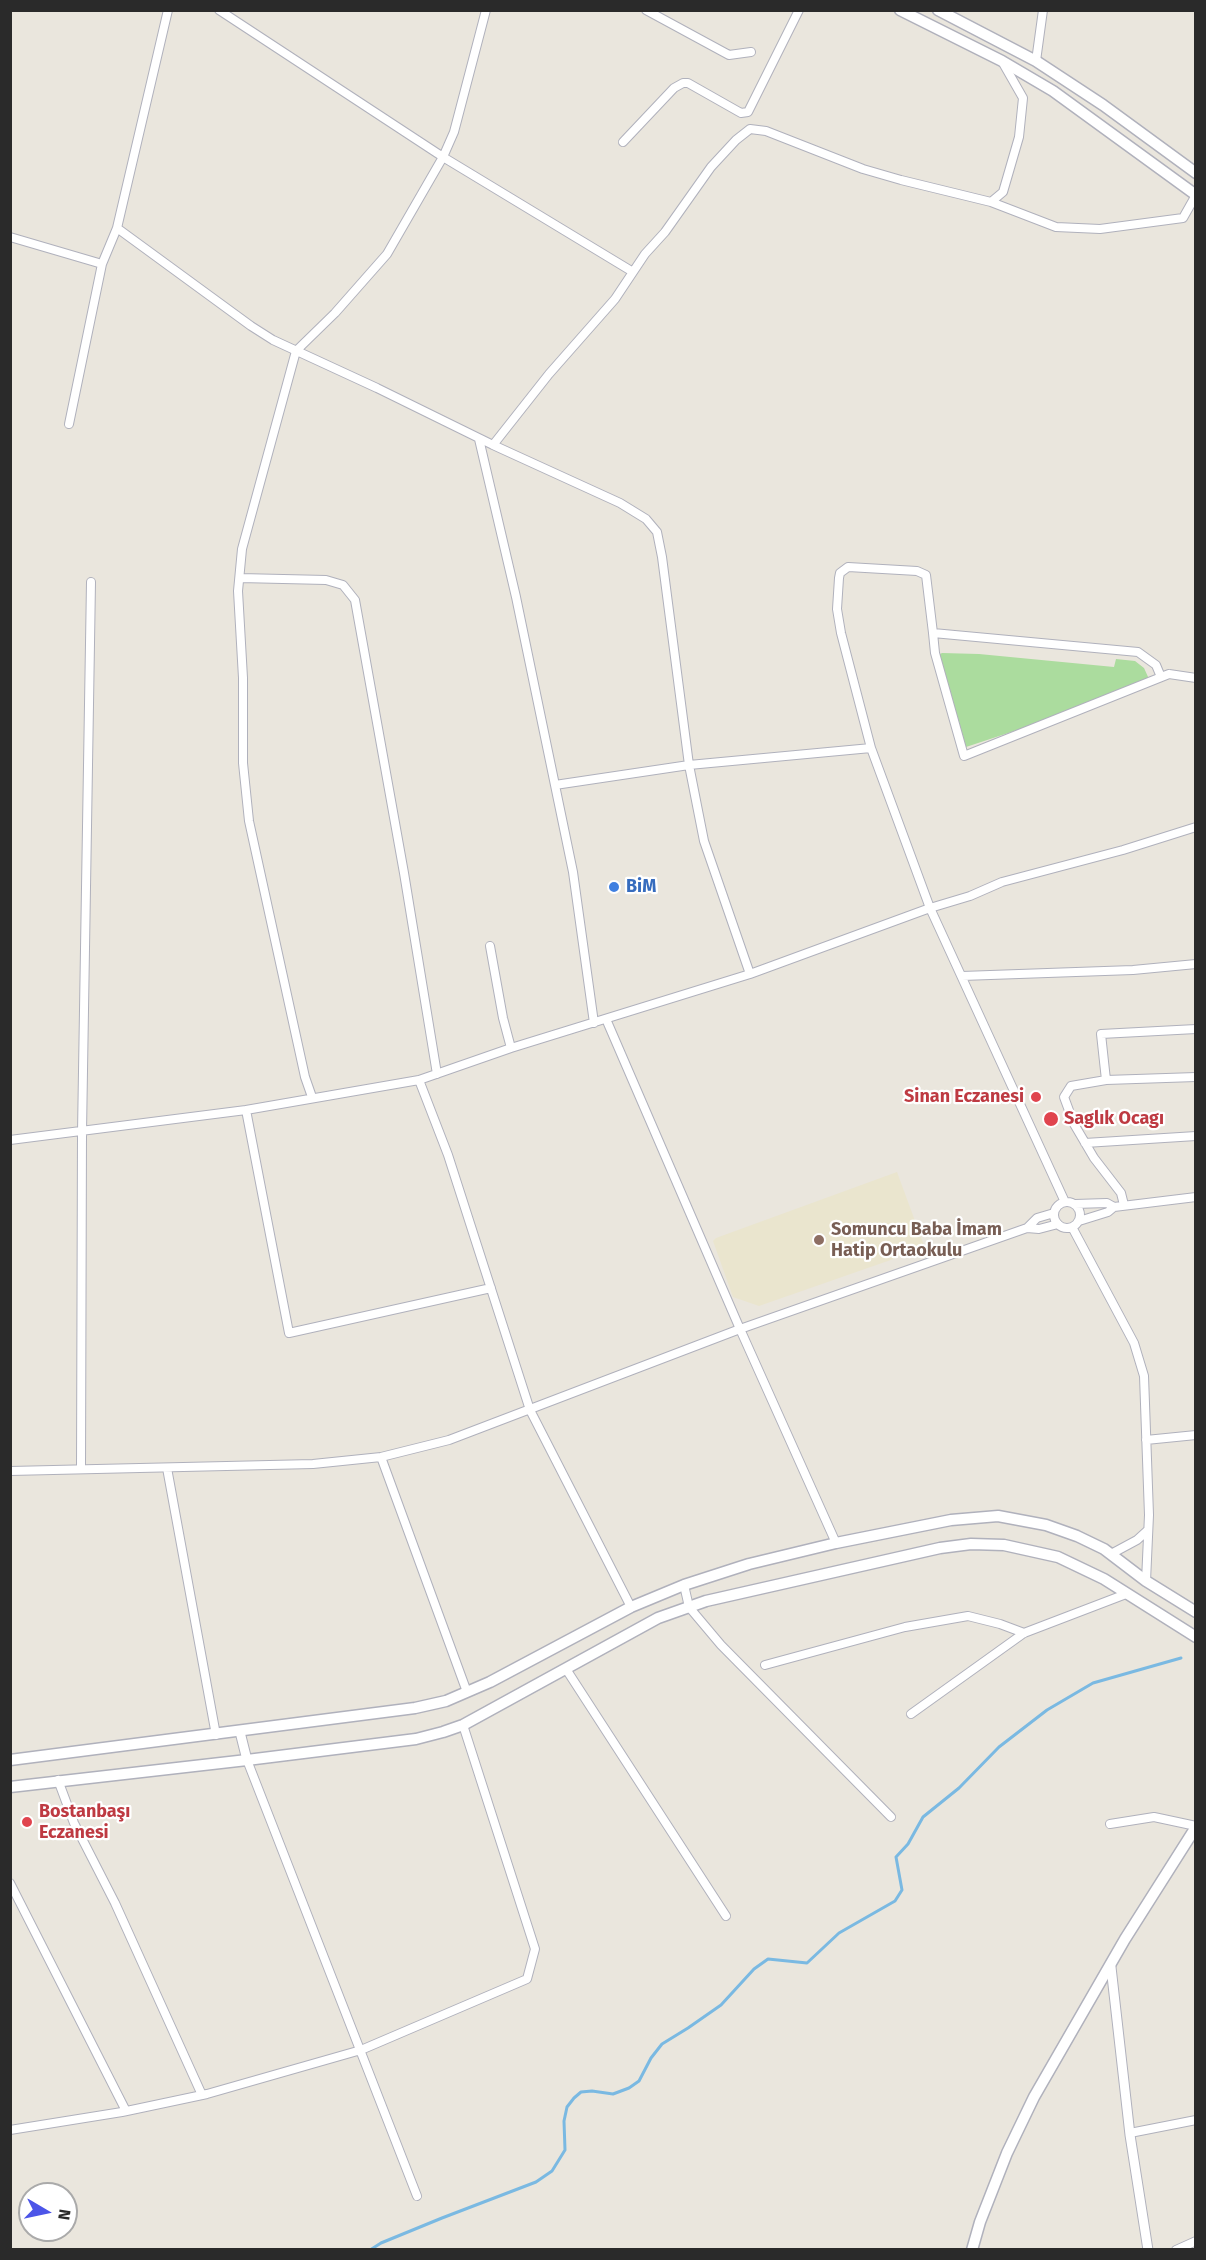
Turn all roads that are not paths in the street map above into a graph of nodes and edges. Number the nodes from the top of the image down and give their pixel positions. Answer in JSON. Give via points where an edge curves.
{"nodes":[{"id":1,"x":168,"y":10,"type":"edge"},
{"id":2,"x":219,"y":10,"type":"edge"},
{"id":3,"x":486,"y":10,"type":"edge"},
{"id":4,"x":646,"y":10,"type":"edge"},
{"id":5,"x":800,"y":10,"type":"edge"},
{"id":6,"x":900,"y":10,"type":"edge"},
{"id":7,"x":938,"y":10,"type":"edge"},
{"id":8,"x":1043,"y":10,"type":"edge"},
{"id":9,"x":751,"y":52,"type":"dead end"},
{"id":10,"x":1002,"y":61,"type":"junction"},
{"id":11,"x":1036,"y":61,"type":"junction"},
{"id":12,"x":623,"y":142,"type":"dead end"},
{"id":13,"x":443,"y":157,"type":"junction"},
{"id":14,"x":1196,"y":173,"type":"edge"},
{"id":15,"x":1196,"y":195,"type":"edge"},
{"id":16,"x":992,"y":202,"type":"junction"},
{"id":17,"x":117,"y":228,"type":"junction"},
{"id":18,"x":10,"y":237,"type":"edge"},
{"id":19,"x":102,"y":264,"type":"junction"},
{"id":20,"x":633,"y":272,"type":"junction"},
{"id":21,"x":296,"y":351,"type":"junction"},
{"id":22,"x":69,"y":424,"type":"dead end"},
{"id":23,"x":479,"y":438,"type":"junction"},
{"id":24,"x":493,"y":445,"type":"junction"},
{"id":25,"x":240,"y":578,"type":"junction"},
{"id":26,"x":91,"y":582,"type":"dead end"},
{"id":27,"x":933,"y":633,"type":"junction"},
{"id":28,"x":1169,"y":674,"type":"junction"},
{"id":29,"x":1196,"y":678,"type":"edge"},
{"id":30,"x":871,"y":748,"type":"junction"},
{"id":31,"x":689,"y":765,"type":"junction"},
{"id":32,"x":555,"y":785,"type":"junction"},
{"id":33,"x":1196,"y":827,"type":"edge"},
{"id":34,"x":930,"y":908,"type":"junction"},
{"id":35,"x":490,"y":946,"type":"dead end"},
{"id":36,"x":1196,"y":964,"type":"edge"},
{"id":37,"x":750,"y":974,"type":"junction"},
{"id":38,"x":962,"y":976,"type":"junction"},
{"id":39,"x":606,"y":1019,"type":"junction"},
{"id":40,"x":594,"y":1023,"type":"junction"},
{"id":41,"x":1196,"y":1029,"type":"edge"},
{"id":42,"x":511,"y":1048,"type":"junction"},
{"id":43,"x":437,"y":1074,"type":"junction"},
{"id":44,"x":1196,"y":1077,"type":"edge"},
{"id":45,"x":419,"y":1080,"type":"junction"},
{"id":46,"x":1106,"y":1080,"type":"junction"},
{"id":47,"x":312,"y":1097,"type":"junction"},
{"id":48,"x":246,"y":1110,"type":"junction"},
{"id":49,"x":82,"y":1132,"type":"junction"},
{"id":50,"x":1196,"y":1136,"type":"edge"},
{"id":51,"x":10,"y":1140,"type":"edge"},
{"id":52,"x":1085,"y":1143,"type":"junction"},
{"id":53,"x":1196,"y":1197,"type":"edge"},
{"id":54,"x":1065,"y":1202,"type":"junction"},
{"id":55,"x":1075,"y":1204,"type":"junction"},
{"id":56,"x":1124,"y":1205,"type":"junction"},
{"id":57,"x":1114,"y":1207,"type":"junction"},
{"id":58,"x":1054,"y":1213,"type":"junction"},
{"id":59,"x":1079,"y":1221,"type":"junction"},
{"id":60,"x":1058,"y":1224,"type":"junction"},
{"id":61,"x":1072,"y":1227,"type":"junction"},
{"id":62,"x":1027,"y":1228,"type":"junction"},
{"id":63,"x":491,"y":1287,"type":"junction"},
{"id":64,"x":740,"y":1329,"type":"junction"},
{"id":65,"x":530,"y":1410,"type":"junction"},
{"id":66,"x":1196,"y":1435,"type":"edge"},
{"id":67,"x":1146,"y":1440,"type":"junction"},
{"id":68,"x":381,"y":1457,"type":"junction"},
{"id":69,"x":167,"y":1468,"type":"junction"},
{"id":70,"x":81,"y":1469,"type":"junction"},
{"id":71,"x":10,"y":1471,"type":"edge"},
{"id":72,"x":1148,"y":1530,"type":"junction"},
{"id":73,"x":836,"y":1543,"type":"junction"},
{"id":74,"x":1111,"y":1554,"type":"junction"},
{"id":75,"x":1146,"y":1581,"type":"junction"},
{"id":76,"x":684,"y":1585,"type":"junction"},
{"id":77,"x":1126,"y":1593,"type":"junction"},
{"id":78,"x":631,"y":1607,"type":"junction"},
{"id":79,"x":689,"y":1607,"type":"junction"},
{"id":80,"x":1196,"y":1612,"type":"edge"},
{"id":81,"x":1024,"y":1633,"type":"junction"},
{"id":82,"x":1196,"y":1637,"type":"edge"},
{"id":83,"x":765,"y":1665,"type":"dead end"},
{"id":84,"x":566,"y":1668,"type":"junction"},
{"id":85,"x":467,"y":1692,"type":"junction"},
{"id":86,"x":911,"y":1714,"type":"dead end"},
{"id":87,"x":463,"y":1725,"type":"junction"},
{"id":88,"x":240,"y":1731,"type":"junction"},
{"id":89,"x":216,"y":1735,"type":"junction"},
{"id":90,"x":10,"y":1760,"type":"edge"},
{"id":91,"x":248,"y":1760,"type":"junction"},
{"id":92,"x":58,"y":1780,"type":"junction"},
{"id":93,"x":10,"y":1787,"type":"edge"},
{"id":94,"x":891,"y":1817,"type":"dead end"},
{"id":95,"x":1110,"y":1824,"type":"dead end"},
{"id":96,"x":1196,"y":1826,"type":"edge"},
{"id":97,"x":10,"y":1883,"type":"edge"},
{"id":98,"x":726,"y":1916,"type":"dead end"},
{"id":99,"x":1111,"y":1966,"type":"junction"},
{"id":100,"x":361,"y":2050,"type":"junction"},
{"id":101,"x":202,"y":2095,"type":"junction"},
{"id":102,"x":126,"y":2111,"type":"junction"},
{"id":103,"x":1196,"y":2120,"type":"edge"},
{"id":104,"x":10,"y":2130,"type":"edge"},
{"id":105,"x":1130,"y":2133,"type":"junction"},
{"id":106,"x":417,"y":2196,"type":"dead end"},
{"id":107,"x":1196,"y":2241,"type":"edge"},
{"id":108,"x":972,"y":2250,"type":"edge"},
{"id":109,"x":1148,"y":2250,"type":"edge"},
{"id":110,"x":1176,"y":2250,"type":"edge"}],
"edges":[{"from":1,"to":17,"type":"street"},
{"from":2,"to":13,"type":"street"},
{"from":3,"to":13,"type":"street","via":[[454,132]]},
{"from":4,"to":9,"type":"street","via":[[729,55]]},
{"from":5,"to":12,"type":"street","via":[[748,112],[741,113],[683,83]]},
{"from":6,"to":10,"type":"main road"},
{"from":7,"to":11,"type":"main road"},
{"from":8,"to":11,"type":"street"},
{"from":10,"to":15,"type":"main road","via":[[1053,91]]},
{"from":10,"to":16,"type":"street","via":[[1023,98],[1019,137],[1003,192]]},
{"from":11,"to":14,"type":"main road"},
{"from":13,"to":20,"type":"street"},
{"from":13,"to":21,"type":"street","via":[[387,254]]},
{"from":15,"to":16,"type":"street","via":[[1183,218],[1100,229],[1056,227]]},
{"from":16,"to":20,"type":"street","via":[[901,180],[766,131],[750,129],[711,167]]},
{"from":17,"to":19,"type":"street"},
{"from":17,"to":21,"type":"street","via":[[250,326]]},
{"from":18,"to":19,"type":"street"},
{"from":19,"to":22,"type":"street"},
{"from":20,"to":24,"type":"street"},
{"from":21,"to":23,"type":"street"},
{"from":21,"to":25,"type":"street","via":[[242,549]]},
{"from":23,"to":24,"type":"street"},
{"from":23,"to":32,"type":"street"},
{"from":24,"to":31,"type":"street","via":[[620,503],[646,519],[657,532]]},
{"from":25,"to":43,"type":"street","via":[[326,580],[343,585],[355,600]]},
{"from":25,"to":47,"type":"street","via":[[243,763],[249,821]]},
{"from":26,"to":49,"type":"street"},
{"from":27,"to":28,"type":"street","via":[[1138,652],[1156,665],[1161,677]]},
{"from":27,"to":28,"type":"street","via":[[964,756]]},
{"from":27,"to":30,"type":"street","via":[[926,575],[917,571],[848,567],[840,573],[837,592],[841,633]]},
{"from":28,"to":29,"type":"street"},
{"from":30,"to":31,"type":"street"},
{"from":30,"to":34,"type":"street"},
{"from":31,"to":32,"type":"street"},
{"from":31,"to":37,"type":"street","via":[[704,841]]},
{"from":32,"to":40,"type":"street","via":[[573,872]]},
{"from":33,"to":34,"type":"street","via":[[1002,882]]},
{"from":34,"to":37,"type":"street"},
{"from":34,"to":38,"type":"street"},
{"from":35,"to":42,"type":"street"},
{"from":36,"to":38,"type":"street"},
{"from":37,"to":39,"type":"street"},
{"from":38,"to":54,"type":"street"},
{"from":39,"to":40,"type":"street"},
{"from":39,"to":64,"type":"street"},
{"from":40,"to":42,"type":"street"},
{"from":41,"to":46,"type":"street","via":[[1101,1034]]},
{"from":42,"to":43,"type":"street"},
{"from":43,"to":45,"type":"street"},
{"from":44,"to":46,"type":"street"},
{"from":45,"to":47,"type":"street"},
{"from":45,"to":63,"type":"street"},
{"from":46,"to":52,"type":"street","via":[[1071,1086],[1064,1097]]},
{"from":47,"to":48,"type":"street"},
{"from":48,"to":49,"type":"street"},
{"from":48,"to":63,"type":"street","via":[[289,1334]]},
{"from":49,"to":51,"type":"street"},
{"from":49,"to":70,"type":"street"},
{"from":50,"to":52,"type":"street"},
{"from":52,"to":56,"type":"street","via":[[1121,1193]]},
{"from":53,"to":56,"type":"street"},
{"from":54,"to":55,"type":"street"},
{"from":54,"to":58,"type":"street"},
{"from":55,"to":57,"type":"street","via":[[1107,1203]]},
{"from":55,"to":59,"type":"street","via":[[1081,1213]]},
{"from":56,"to":57,"type":"street"},
{"from":57,"to":59,"type":"street"},
{"from":58,"to":60,"type":"street"},
{"from":58,"to":62,"type":"street","via":[[1038,1218]]},
{"from":59,"to":61,"type":"street"},
{"from":60,"to":61,"type":"street"},
{"from":60,"to":62,"type":"street"},
{"from":61,"to":67,"type":"street","via":[[1134,1342],[1144,1376]]},
{"from":62,"to":64,"type":"street"},
{"from":63,"to":65,"type":"street"},
{"from":64,"to":65,"type":"street"},
{"from":64,"to":73,"type":"street"},
{"from":65,"to":68,"type":"street","via":[[449,1440]]},
{"from":65,"to":78,"type":"street"},
{"from":66,"to":67,"type":"street"},
{"from":67,"to":72,"type":"street"},
{"from":68,"to":69,"type":"street","via":[[313,1464]]},
{"from":68,"to":85,"type":"street"},
{"from":69,"to":70,"type":"street"},
{"from":69,"to":89,"type":"street"},
{"from":70,"to":71,"type":"street"},
{"from":72,"to":74,"type":"street"},
{"from":72,"to":75,"type":"street"},
{"from":73,"to":74,"type":"main road","via":[[951,1520],[998,1516],[1046,1525]]},
{"from":73,"to":76,"type":"main road"},
{"from":74,"to":75,"type":"main road"},
{"from":75,"to":80,"type":"main road"},
{"from":76,"to":78,"type":"main road"},
{"from":76,"to":79,"type":"street"},
{"from":77,"to":79,"type":"main road","via":[[1058,1557],[1004,1545],[971,1544]]},
{"from":77,"to":81,"type":"street"},
{"from":77,"to":82,"type":"main road"},
{"from":78,"to":85,"type":"main road"},
{"from":79,"to":84,"type":"main road","via":[[657,1618]]},
{"from":79,"to":94,"type":"street","via":[[721,1645]]},
{"from":81,"to":83,"type":"street","via":[[968,1616],[904,1627]]},
{"from":81,"to":86,"type":"street"},
{"from":84,"to":87,"type":"main road"},
{"from":84,"to":98,"type":"street"},
{"from":85,"to":88,"type":"main road","via":[[415,1708]]},
{"from":87,"to":91,"type":"main road","via":[[416,1739]]},
{"from":87,"to":100,"type":"street","via":[[535,1949],[527,1979]]},
{"from":88,"to":89,"type":"main road"},
{"from":88,"to":91,"type":"street"},
{"from":89,"to":90,"type":"main road"},
{"from":91,"to":92,"type":"main road"},
{"from":91,"to":100,"type":"street"},
{"from":92,"to":93,"type":"main road"},
{"from":92,"to":101,"type":"street","via":[[74,1823],[115,1902]]},
{"from":95,"to":96,"type":"street","via":[[1154,1817]]},
{"from":96,"to":99,"type":"main road"},
{"from":97,"to":102,"type":"street"},
{"from":99,"to":105,"type":"street"},
{"from":99,"to":108,"type":"main road","via":[[1020,2124]]},
{"from":100,"to":101,"type":"street"},
{"from":100,"to":106,"type":"street"},
{"from":101,"to":102,"type":"street"},
{"from":102,"to":104,"type":"street"},
{"from":103,"to":105,"type":"street"},
{"from":105,"to":109,"type":"street"},
{"from":107,"to":110,"type":"street"}]}
